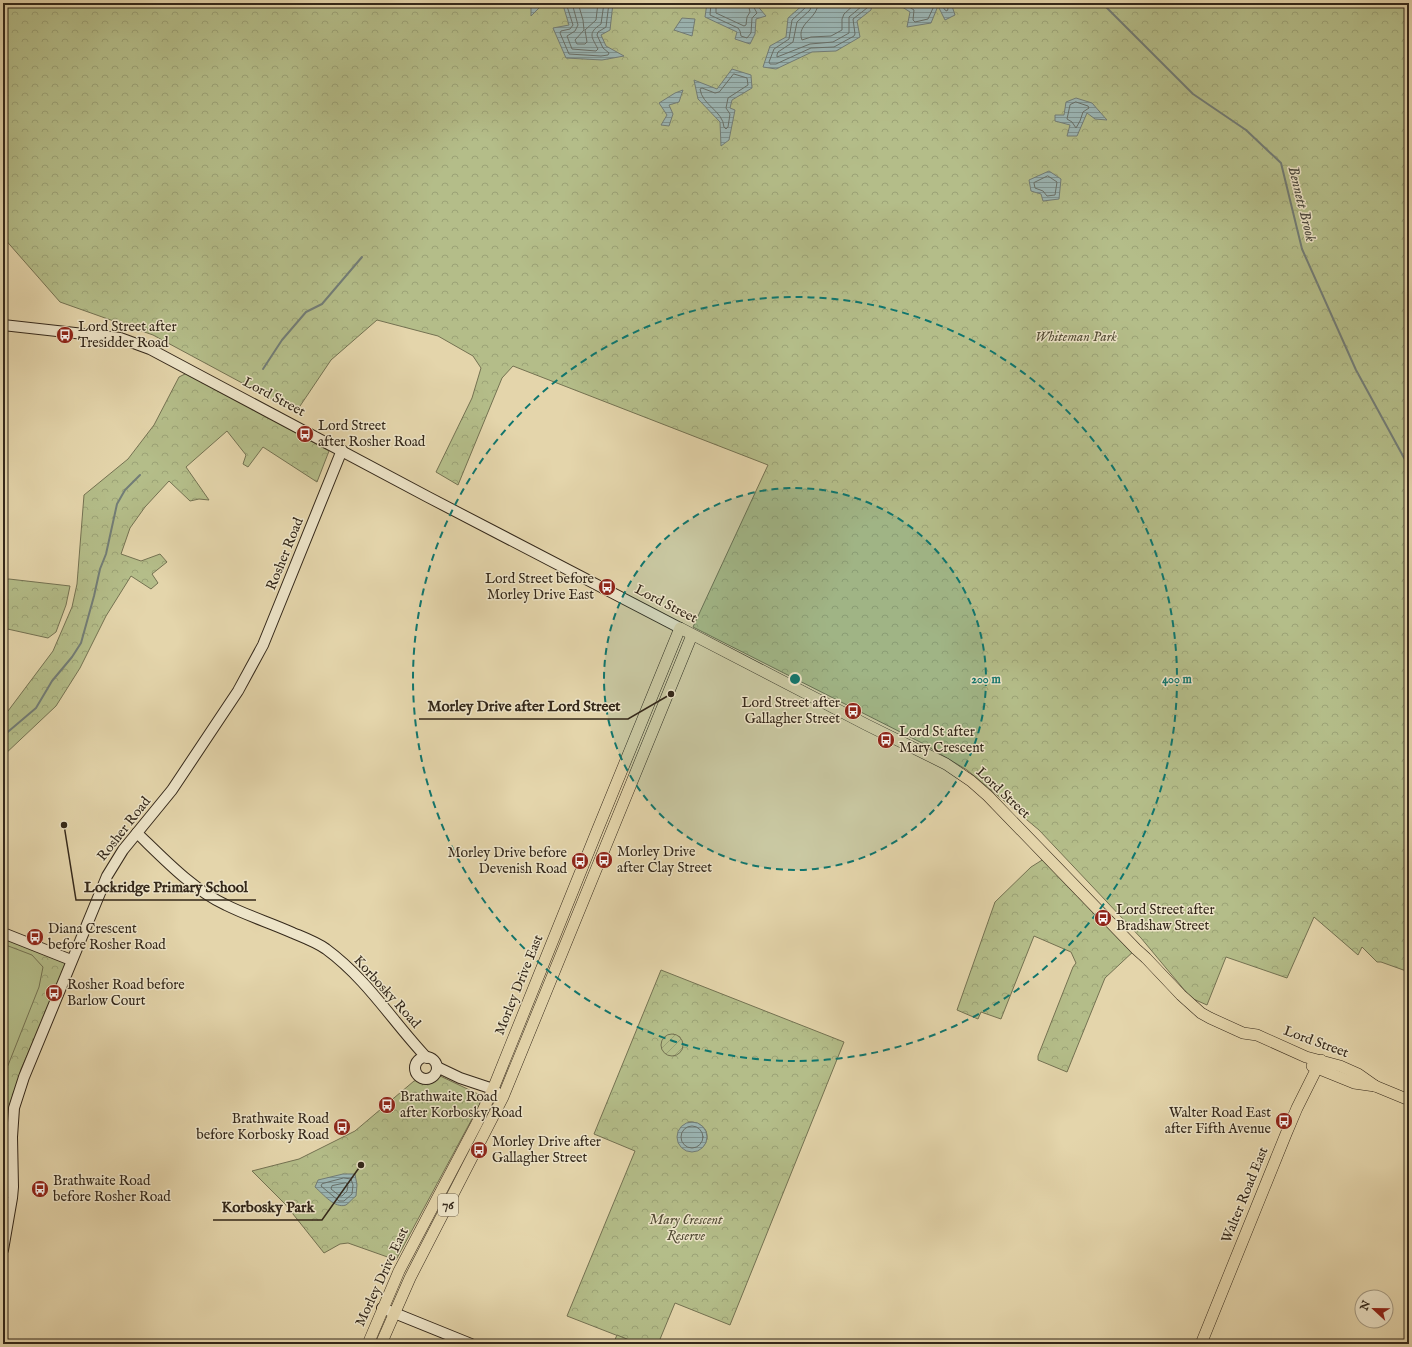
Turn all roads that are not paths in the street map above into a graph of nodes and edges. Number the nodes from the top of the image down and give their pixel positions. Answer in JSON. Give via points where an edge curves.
{"nodes":[{"id":1,"x":3,"y":325,"type":"edge"},
{"id":2,"x":342,"y":450,"type":"junction"},
{"id":3,"x":680,"y":628,"type":"junction"},
{"id":4,"x":692,"y":635,"type":"junction"},
{"id":5,"x":137,"y":833,"type":"junction"},
{"id":6,"x":3,"y":933,"type":"edge"},
{"id":7,"x":71,"y":960,"type":"junction"},
{"id":8,"x":414,"y":1044,"type":"junction"},
{"id":9,"x":427,"y":1058,"type":"junction"},
{"id":10,"x":416,"y":1063,"type":"junction"},
{"id":11,"x":1320,"y":1064,"type":"junction"},
{"id":12,"x":436,"y":1070,"type":"junction"},
{"id":13,"x":491,"y":1092,"type":"junction"},
{"id":14,"x":503,"y":1097,"type":"junction"},
{"id":15,"x":1409,"y":1100,"type":"edge"},
{"id":16,"x":3,"y":1250,"type":"edge"},
{"id":17,"x":382,"y":1308,"type":"junction"},
{"id":18,"x":394,"y":1313,"type":"junction"},
{"id":19,"x":368,"y":1344,"type":"edge"},
{"id":20,"x":381,"y":1344,"type":"edge"},
{"id":21,"x":471,"y":1344,"type":"edge"},
{"id":22,"x":1201,"y":1344,"type":"edge"}],
"edges":[{"from":1,"to":2,"type":"street","name":"Lord Street","via":[[111,336],[139,344]]},
{"from":2,"to":3,"type":"street","name":"Lord Street"},
{"from":2,"to":5,"type":"street","name":"Rosher Road","via":[[266,639],[253,664],[172,790]]},
{"from":3,"to":4,"type":"main road","name":"Lord Street"},
{"from":3,"to":13,"type":"main road","name":"Morley Drive East","number":"76"},
{"from":4,"to":11,"type":"main road","name":"Lord Street","via":[[956,770],[988,796],[1201,1013]]},
{"from":4,"to":14,"type":"main road","name":"Morley Drive East","number":"76"},
{"from":5,"to":7,"type":"street","name":"Rosher Road","via":[[118,856],[107,876]]},
{"from":5,"to":8,"type":"street","name":"Korbosky Road","via":[[183,878],[225,905],[324,948],[372,991]]},
{"from":6,"to":7,"type":"street"},
{"from":7,"to":16,"type":"street","name":"Rosher Road","via":[[14,1108],[13,1187]]},
{"from":8,"to":9,"type":"street","name":"Korbosky Road"},
{"from":8,"to":10,"type":"street","name":"Korbosky Road"},
{"from":9,"to":10,"type":"street","via":[[421,1058]]},
{"from":9,"to":12,"type":"street","via":[[433,1061]]},
{"from":10,"to":12,"type":"street","via":[[415,1070],[420,1078],[430,1078]]},
{"from":11,"to":15,"type":"main road","name":"Lord Street","via":[[1354,1083],[1375,1086]]},
{"from":11,"to":22,"type":"main road","name":"Walter Road East","via":[[1297,1108]]},
{"from":12,"to":13,"type":"street","via":[[450,1080]]},
{"from":13,"to":14,"type":"street"},
{"from":13,"to":17,"type":"main road","name":"Morley Drive East","number":"76"},
{"from":14,"to":18,"type":"main road","name":"Morley Drive East","number":"76"},
{"from":17,"to":18,"type":"street"},
{"from":17,"to":19,"type":"main road","name":"Morley Drive East","number":"76"},
{"from":18,"to":20,"type":"main road","name":"Morley Drive East","number":"76"},
{"from":18,"to":21,"type":"street"}]}
